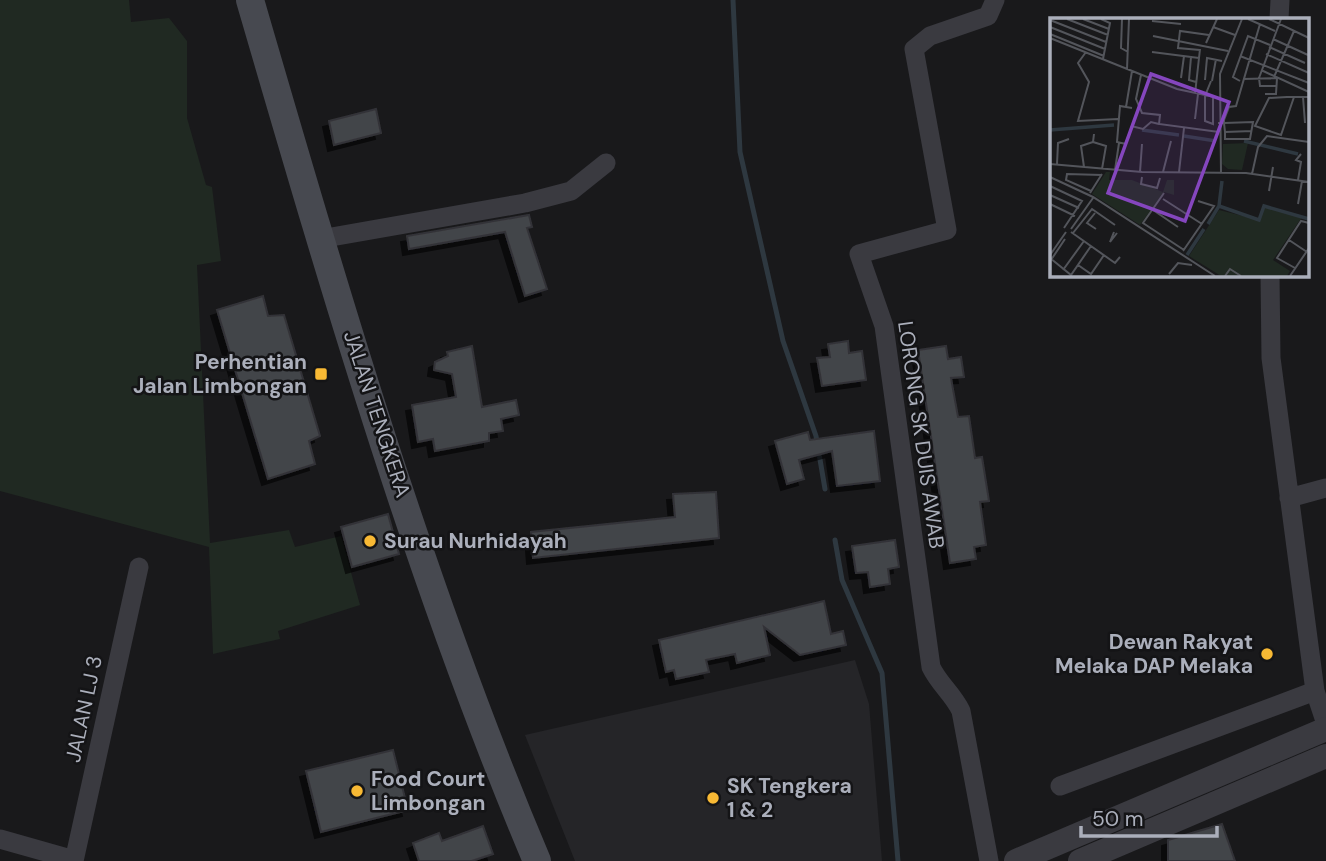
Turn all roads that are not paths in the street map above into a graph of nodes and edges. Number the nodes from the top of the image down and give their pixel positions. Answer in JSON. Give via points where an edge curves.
{"nodes":[{"id":1,"x":250,"y":0,"type":"edge"},
{"id":2,"x":995,"y":0,"type":"edge"},
{"id":3,"x":1280,"y":0,"type":"edge"},
{"id":4,"x":1279,"y":18,"type":"edge"},
{"id":5,"x":606,"y":163,"type":"dead end"},
{"id":6,"x":320,"y":239,"type":"junction"},
{"id":7,"x":1270,"y":276,"type":"edge"},
{"id":8,"x":1326,"y":488,"type":"edge"},
{"id":9,"x":1289,"y":498,"type":"junction"},
{"id":10,"x":139,"y":567,"type":"dead end"},
{"id":11,"x":1315,"y":691,"type":"junction"},
{"id":12,"x":1326,"y":727,"type":"edge"},
{"id":13,"x":1326,"y":757,"type":"edge"},
{"id":14,"x":1060,"y":786,"type":"dead end"},
{"id":15,"x":0,"y":839,"type":"edge"},
{"id":16,"x":1086,"y":853,"type":"edge"},
{"id":17,"x":74,"y":861,"type":"edge"},
{"id":18,"x":537,"y":861,"type":"edge"},
{"id":19,"x":989,"y":861,"type":"edge"},
{"id":20,"x":1016,"y":861,"type":"edge"}],
"edges":[{"from":1,"to":6,"type":"main road","name":"JALAN TENGKERA"},
{"from":2,"to":19,"type":"street","name":"LORONG SK DUIS AWAB","via":[[988,16],[930,36],[914,49],[947,230],[859,254],[884,327],[931,667],[961,711]]},
{"from":3,"to":4,"type":"street"},
{"from":5,"to":6,"type":"street","via":[[571,191]]},
{"from":6,"to":18,"type":"main road","name":"JALAN TENGKERA","via":[[447,625]]},
{"from":7,"to":9,"type":"street","via":[[1271,358]]},
{"from":8,"to":9,"type":"street"},
{"from":9,"to":11,"type":"street"},
{"from":10,"to":17,"type":"street","name":"JALAN LJ 3"},
{"from":11,"to":12,"type":"street"},
{"from":11,"to":14,"type":"street"},
{"from":12,"to":16,"type":"street"},
{"from":13,"to":16,"type":"street"},
{"from":15,"to":17,"type":"street"},
{"from":16,"to":20,"type":"street"}]}
